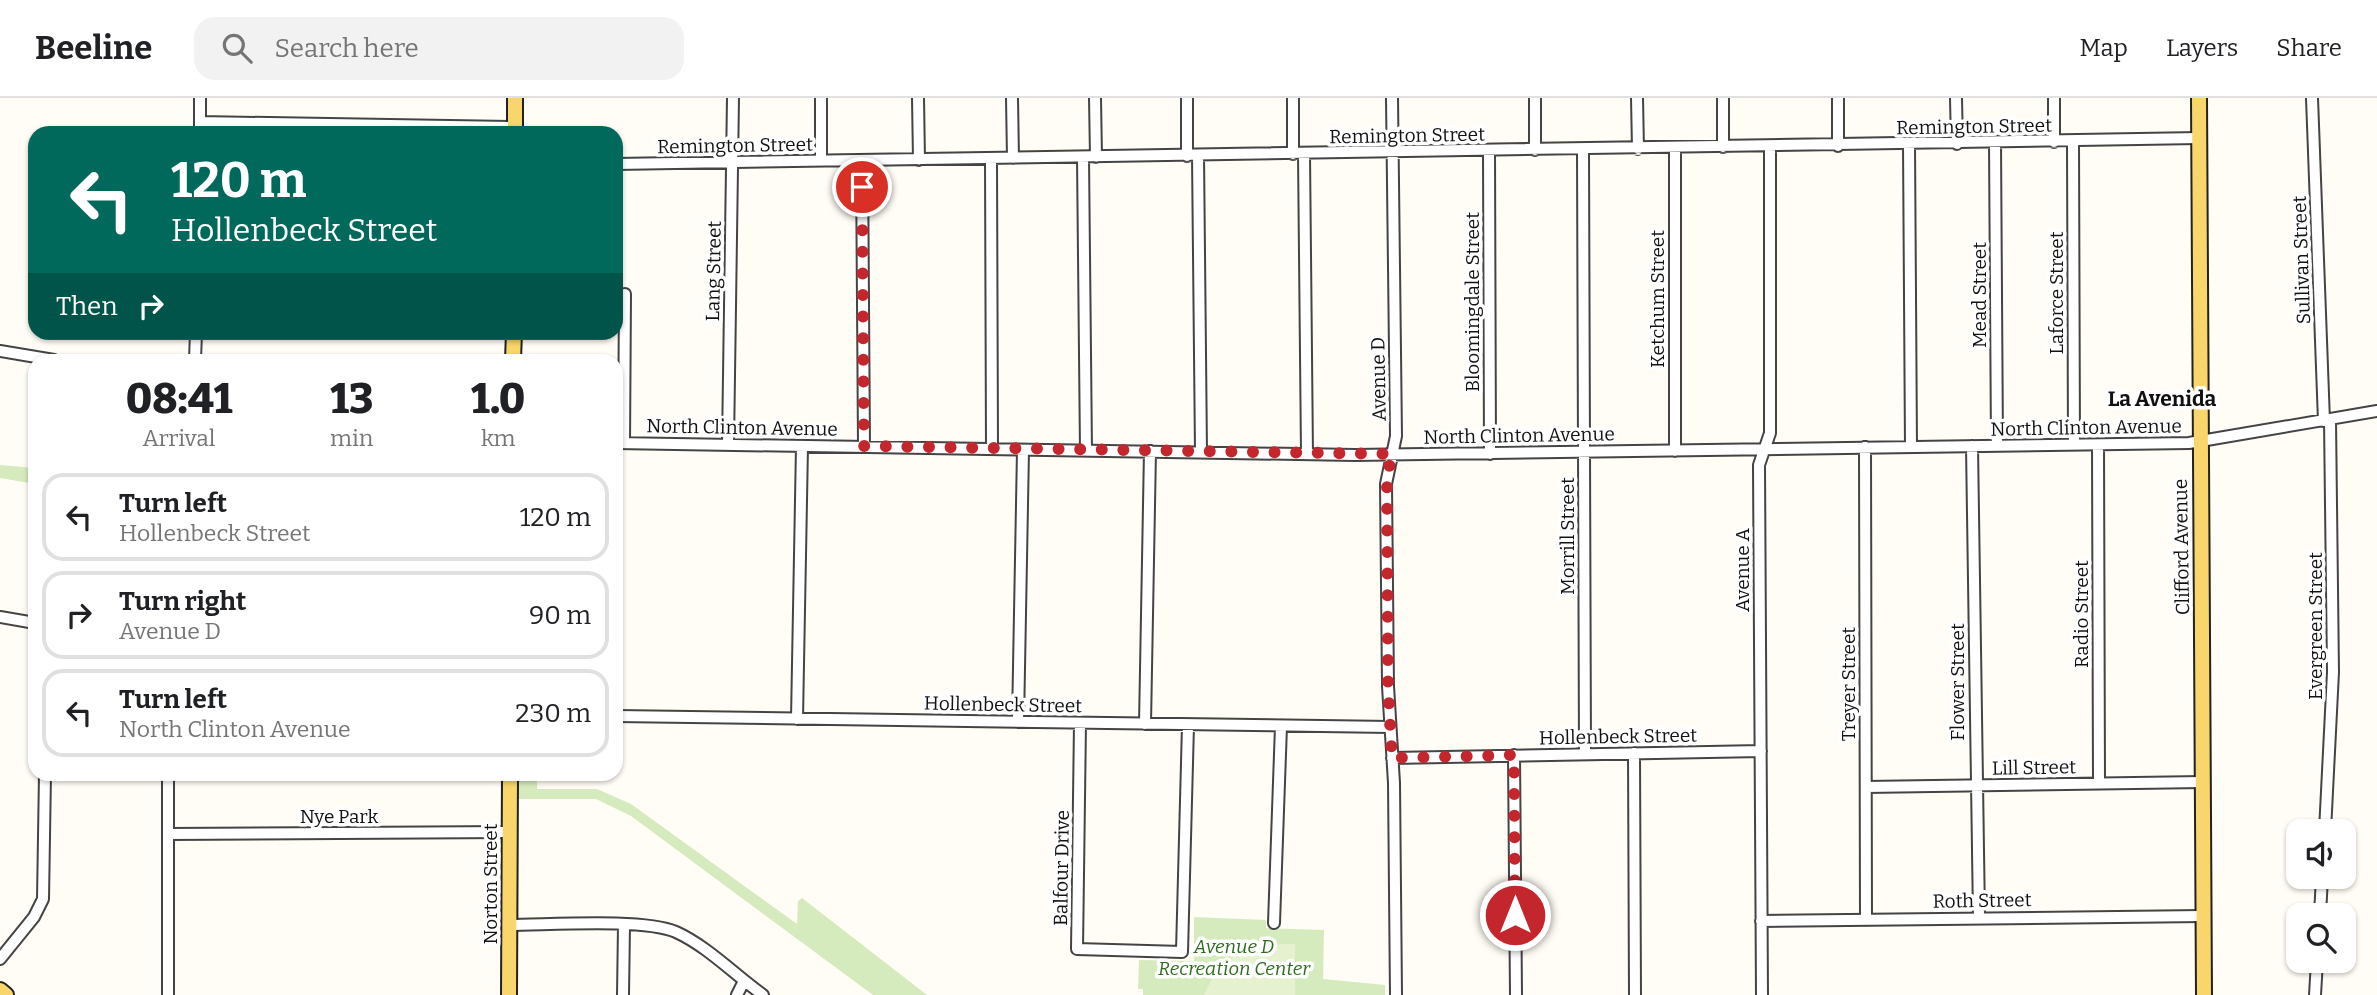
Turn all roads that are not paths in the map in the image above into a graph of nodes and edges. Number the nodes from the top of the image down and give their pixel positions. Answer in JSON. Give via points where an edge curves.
{"nodes":[{"id":1,"x":200,"y":98,"type":"edge"},
{"id":2,"x":515,"y":98,"type":"edge"},
{"id":3,"x":733,"y":98,"type":"edge"},
{"id":4,"x":821,"y":98,"type":"edge"},
{"id":5,"x":919,"y":98,"type":"edge"},
{"id":6,"x":1012,"y":98,"type":"edge"},
{"id":7,"x":1095,"y":98,"type":"edge"},
{"id":8,"x":1186,"y":98,"type":"edge"},
{"id":9,"x":1293,"y":98,"type":"edge"},
{"id":10,"x":1392,"y":98,"type":"edge"},
{"id":11,"x":1535,"y":98,"type":"edge"},
{"id":12,"x":1637,"y":98,"type":"edge"},
{"id":13,"x":1723,"y":98,"type":"edge"},
{"id":14,"x":1838,"y":98,"type":"edge"},
{"id":15,"x":1956,"y":98,"type":"edge"},
{"id":16,"x":2054,"y":98,"type":"edge"},
{"id":17,"x":2199,"y":98,"type":"edge"},
{"id":18,"x":2312,"y":98,"type":"edge"},
{"id":19,"x":200,"y":126,"type":"edge"},
{"id":20,"x":515,"y":126,"type":"edge"},
{"id":21,"x":2199,"y":138,"type":"junction"},
{"id":22,"x":2054,"y":142,"type":"junction"},
{"id":23,"x":2073,"y":142,"type":"junction"},
{"id":24,"x":1995,"y":143,"type":"junction"},
{"id":25,"x":1957,"y":144,"type":"junction"},
{"id":26,"x":1909,"y":145,"type":"junction"},
{"id":27,"x":1838,"y":146,"type":"junction"},
{"id":28,"x":1723,"y":147,"type":"junction"},
{"id":29,"x":1770,"y":147,"type":"junction"},
{"id":30,"x":1675,"y":148,"type":"junction"},
{"id":31,"x":1583,"y":149,"type":"junction"},
{"id":32,"x":1638,"y":149,"type":"junction"},
{"id":33,"x":1535,"y":150,"type":"junction"},
{"id":34,"x":1489,"y":151,"type":"junction"},
{"id":35,"x":1393,"y":152,"type":"junction"},
{"id":36,"x":1299,"y":154,"type":"junction"},
{"id":37,"x":1193,"y":155,"type":"junction"},
{"id":38,"x":1083,"y":157,"type":"junction"},
{"id":39,"x":1096,"y":157,"type":"junction"},
{"id":40,"x":1013,"y":158,"type":"junction"},
{"id":41,"x":991,"y":159,"type":"junction"},
{"id":42,"x":862,"y":160,"type":"junction"},
{"id":43,"x":919,"y":160,"type":"junction"},
{"id":44,"x":821,"y":161,"type":"junction"},
{"id":45,"x":732,"y":163,"type":"junction"},
{"id":46,"x":623,"y":164,"type":"edge"},
{"id":47,"x":625,"y":294,"type":"dead end"},
{"id":48,"x":0,"y":351,"type":"edge"},
{"id":49,"x":623,"y":354,"type":"edge"},
{"id":50,"x":28,"y":356,"type":"edge"},
{"id":51,"x":2377,"y":411,"type":"edge"},
{"id":52,"x":2327,"y":421,"type":"junction"},
{"id":53,"x":623,"y":443,"type":"edge"},
{"id":54,"x":2199,"y":443,"type":"junction"},
{"id":55,"x":728,"y":445,"type":"junction"},
{"id":56,"x":2074,"y":445,"type":"junction"},
{"id":57,"x":2098,"y":445,"type":"junction"},
{"id":58,"x":802,"y":446,"type":"junction"},
{"id":59,"x":864,"y":446,"type":"junction"},
{"id":60,"x":1972,"y":446,"type":"junction"},
{"id":61,"x":1997,"y":446,"type":"junction"},
{"id":62,"x":1865,"y":447,"type":"junction"},
{"id":63,"x":1911,"y":447,"type":"junction"},
{"id":64,"x":992,"y":449,"type":"junction"},
{"id":65,"x":1764,"y":449,"type":"junction"},
{"id":66,"x":1023,"y":450,"type":"junction"},
{"id":67,"x":1086,"y":451,"type":"junction"},
{"id":68,"x":1675,"y":451,"type":"junction"},
{"id":69,"x":1150,"y":452,"type":"junction"},
{"id":70,"x":1201,"y":452,"type":"junction"},
{"id":71,"x":1584,"y":452,"type":"junction"},
{"id":72,"x":1307,"y":454,"type":"junction"},
{"id":73,"x":1392,"y":454,"type":"junction"},
{"id":74,"x":1490,"y":454,"type":"junction"},
{"id":75,"x":0,"y":617,"type":"edge"},
{"id":76,"x":28,"y":622,"type":"edge"},
{"id":77,"x":623,"y":716,"type":"edge"},
{"id":78,"x":797,"y":719,"type":"junction"},
{"id":79,"x":1018,"y":722,"type":"junction"},
{"id":80,"x":1080,"y":723,"type":"junction"},
{"id":81,"x":1145,"y":724,"type":"junction"},
{"id":82,"x":1188,"y":725,"type":"junction"},
{"id":83,"x":1281,"y":726,"type":"junction"},
{"id":84,"x":1390,"y":727,"type":"junction"},
{"id":85,"x":1760,"y":751,"type":"junction"},
{"id":86,"x":1634,"y":753,"type":"junction"},
{"id":87,"x":1586,"y":754,"type":"junction"},
{"id":88,"x":1514,"y":755,"type":"junction"},
{"id":89,"x":1392,"y":758,"type":"junction"},
{"id":90,"x":46,"y":781,"type":"edge"},
{"id":91,"x":168,"y":781,"type":"edge"},
{"id":92,"x":510,"y":781,"type":"edge"},
{"id":93,"x":2203,"y":782,"type":"junction"},
{"id":94,"x":2099,"y":783,"type":"junction"},
{"id":95,"x":1975,"y":785,"type":"junction"},
{"id":96,"x":1866,"y":787,"type":"junction"},
{"id":97,"x":2326,"y":819,"type":"edge"},
{"id":98,"x":509,"y":832,"type":"junction"},
{"id":99,"x":168,"y":834,"type":"junction"},
{"id":100,"x":2203,"y":916,"type":"junction"},
{"id":101,"x":1979,"y":917,"type":"junction"},
{"id":102,"x":1866,"y":920,"type":"junction"},
{"id":103,"x":1761,"y":921,"type":"junction"},
{"id":104,"x":1274,"y":923,"type":"dead end"},
{"id":105,"x":509,"y":925,"type":"junction"},
{"id":106,"x":624,"y":925,"type":"junction"},
{"id":107,"x":0,"y":959,"type":"edge"},
{"id":108,"x":2316,"y":973,"type":"edge"},
{"id":109,"x":744,"y":981,"type":"junction"},
{"id":110,"x":0,"y":990,"type":"edge"},
{"id":111,"x":6,"y":995,"type":"edge"},
{"id":112,"x":168,"y":995,"type":"edge"},
{"id":113,"x":509,"y":995,"type":"edge"},
{"id":114,"x":623,"y":995,"type":"edge"},
{"id":115,"x":737,"y":995,"type":"edge"},
{"id":116,"x":763,"y":995,"type":"edge"},
{"id":117,"x":1396,"y":995,"type":"edge"},
{"id":118,"x":1516,"y":995,"type":"edge"},
{"id":119,"x":1635,"y":995,"type":"edge"},
{"id":120,"x":1762,"y":995,"type":"edge"},
{"id":121,"x":2204,"y":995,"type":"edge"},
{"id":122,"x":2315,"y":995,"type":"edge"}],
"edges":[{"from":1,"to":19,"type":"street"},
{"from":2,"to":20,"type":"main road"},
{"from":3,"to":45,"type":"street","name":"Lang Street"},
{"from":4,"to":44,"type":"street"},
{"from":5,"to":43,"type":"street"},
{"from":6,"to":40,"type":"street"},
{"from":7,"to":39,"type":"street"},
{"from":8,"to":37,"type":"street"},
{"from":9,"to":36,"type":"street"},
{"from":10,"to":35,"type":"street","name":"Avenue D"},
{"from":11,"to":33,"type":"street"},
{"from":12,"to":32,"type":"street"},
{"from":13,"to":28,"type":"street"},
{"from":14,"to":27,"type":"street"},
{"from":15,"to":25,"type":"street"},
{"from":16,"to":22,"type":"street"},
{"from":17,"to":21,"type":"main road","name":"Clifford Avenue"},
{"from":18,"to":52,"type":"street","name":"Sullivan Street"},
{"from":21,"to":23,"type":"street","name":"Remington Street"},
{"from":21,"to":54,"type":"main road","name":"Clifford Avenue"},
{"from":22,"to":23,"type":"street","name":"Remington Street"},
{"from":22,"to":24,"type":"street","name":"Remington Street"},
{"from":23,"to":56,"type":"street","name":"Laforce Street"},
{"from":24,"to":25,"type":"street","name":"Remington Street"},
{"from":24,"to":61,"type":"street","name":"Mead Street"},
{"from":25,"to":26,"type":"street","name":"Remington Street"},
{"from":26,"to":27,"type":"street","name":"Remington Street"},
{"from":26,"to":63,"type":"street"},
{"from":27,"to":29,"type":"street","name":"Remington Street"},
{"from":28,"to":29,"type":"street","name":"Remington Street"},
{"from":28,"to":30,"type":"street","name":"Remington Street"},
{"from":29,"to":65,"type":"street","name":"Avenue A","via":[[1770,433]]},
{"from":30,"to":32,"type":"street","name":"Remington Street"},
{"from":30,"to":68,"type":"street","name":"Ketchum Street"},
{"from":31,"to":32,"type":"street","name":"Remington Street"},
{"from":31,"to":33,"type":"street","name":"Remington Street"},
{"from":31,"to":71,"type":"street","name":"Morrill Street"},
{"from":33,"to":34,"type":"street","name":"Remington Street"},
{"from":34,"to":35,"type":"street","name":"Remington Street"},
{"from":34,"to":74,"type":"street","name":"Bloomingdale Street"},
{"from":35,"to":36,"type":"street","name":"Remington Street"},
{"from":35,"to":73,"type":"street","name":"Avenue D","via":[[1396,436]]},
{"from":36,"to":37,"type":"street","name":"Remington Street"},
{"from":36,"to":72,"type":"street"},
{"from":37,"to":39,"type":"street","name":"Remington Street"},
{"from":37,"to":70,"type":"street"},
{"from":38,"to":39,"type":"street","name":"Remington Street"},
{"from":38,"to":40,"type":"street","name":"Remington Street"},
{"from":38,"to":67,"type":"street"},
{"from":40,"to":41,"type":"street","name":"Remington Street"},
{"from":41,"to":43,"type":"street","name":"Remington Street"},
{"from":41,"to":64,"type":"street"},
{"from":42,"to":43,"type":"street","name":"Remington Street"},
{"from":42,"to":44,"type":"street","name":"Remington Street"},
{"from":42,"to":59,"type":"street"},
{"from":44,"to":45,"type":"street","name":"Remington Street"},
{"from":45,"to":46,"type":"street","name":"Remington Street"},
{"from":45,"to":55,"type":"street","name":"Lang Street"},
{"from":47,"to":49,"type":"street"},
{"from":48,"to":50,"type":"street"},
{"from":51,"to":52,"type":"street","name":"North Clinton Avenue"},
{"from":52,"to":54,"type":"street","name":"North Clinton Avenue"},
{"from":52,"to":97,"type":"street","name":"Evergreen Street","via":[[2333,680]]},
{"from":53,"to":55,"type":"street","name":"North Clinton Avenue"},
{"from":54,"to":57,"type":"street","name":"North Clinton Avenue"},
{"from":54,"to":93,"type":"main road","name":"Clifford Avenue"},
{"from":55,"to":58,"type":"street","name":"North Clinton Avenue"},
{"from":56,"to":57,"type":"street","name":"North Clinton Avenue"},
{"from":56,"to":61,"type":"street","name":"North Clinton Avenue"},
{"from":57,"to":94,"type":"street","name":"Radio Street"},
{"from":58,"to":59,"type":"street","name":"North Clinton Avenue"},
{"from":58,"to":78,"type":"street"},
{"from":59,"to":64,"type":"street","name":"North Clinton Avenue"},
{"from":60,"to":61,"type":"street","name":"North Clinton Avenue"},
{"from":60,"to":63,"type":"street","name":"North Clinton Avenue"},
{"from":60,"to":95,"type":"street","name":"Flower Street"},
{"from":62,"to":63,"type":"street","name":"North Clinton Avenue"},
{"from":62,"to":65,"type":"street","name":"North Clinton Avenue"},
{"from":62,"to":96,"type":"street","name":"Treyer Street"},
{"from":64,"to":66,"type":"street","name":"North Clinton Avenue"},
{"from":65,"to":68,"type":"street","name":"North Clinton Avenue"},
{"from":65,"to":85,"type":"street","name":"Avenue A","via":[[1759,465]]},
{"from":66,"to":67,"type":"street","name":"North Clinton Avenue"},
{"from":66,"to":79,"type":"street"},
{"from":67,"to":69,"type":"street","name":"North Clinton Avenue"},
{"from":68,"to":71,"type":"street","name":"North Clinton Avenue"},
{"from":69,"to":70,"type":"street","name":"North Clinton Avenue"},
{"from":69,"to":81,"type":"street"},
{"from":70,"to":72,"type":"street","name":"North Clinton Avenue"},
{"from":71,"to":74,"type":"street","name":"North Clinton Avenue"},
{"from":71,"to":87,"type":"street","name":"Morrill Street"},
{"from":72,"to":73,"type":"street","name":"North Clinton Avenue"},
{"from":73,"to":74,"type":"street","name":"North Clinton Avenue"},
{"from":73,"to":84,"type":"street","name":"Avenue D","via":[[1387,477]]},
{"from":75,"to":76,"type":"street"},
{"from":77,"to":78,"type":"street","name":"Hollenbeck Street"},
{"from":78,"to":79,"type":"street","name":"Hollenbeck Street"},
{"from":79,"to":80,"type":"street","name":"Hollenbeck Street"},
{"from":80,"to":81,"type":"street","name":"Hollenbeck Street"},
{"from":80,"to":82,"type":"street","name":"Balfour Drive","via":[[1077,949],[1182,952]]},
{"from":81,"to":82,"type":"street","name":"Hollenbeck Street"},
{"from":82,"to":83,"type":"street","name":"Hollenbeck Street"},
{"from":83,"to":84,"type":"street","name":"Hollenbeck Street"},
{"from":83,"to":104,"type":"street"},
{"from":84,"to":89,"type":"street","name":"Avenue D"},
{"from":85,"to":86,"type":"street","name":"Hollenbeck Street"},
{"from":85,"to":103,"type":"street","name":"Avenue A"},
{"from":86,"to":87,"type":"street","name":"Hollenbeck Street"},
{"from":86,"to":119,"type":"street"},
{"from":87,"to":88,"type":"street","name":"Hollenbeck Street"},
{"from":88,"to":89,"type":"street","name":"Hollenbeck Street"},
{"from":88,"to":118,"type":"street"},
{"from":89,"to":117,"type":"street","name":"Avenue D"},
{"from":90,"to":107,"type":"street","via":[[43,899]]},
{"from":91,"to":99,"type":"street"},
{"from":92,"to":98,"type":"main road","name":"Norton Street"},
{"from":93,"to":94,"type":"street","name":"Lill Street"},
{"from":93,"to":100,"type":"main road","name":"Clifford Avenue"},
{"from":94,"to":95,"type":"street","name":"Lill Street"},
{"from":95,"to":96,"type":"street","name":"Lill Street"},
{"from":95,"to":101,"type":"street","name":"Flower Street"},
{"from":96,"to":102,"type":"street","name":"Treyer Street"},
{"from":98,"to":99,"type":"street","name":"Nye Park"},
{"from":98,"to":105,"type":"main road","name":"Norton Street"},
{"from":99,"to":112,"type":"street"},
{"from":100,"to":101,"type":"street","name":"Roth Street"},
{"from":100,"to":121,"type":"main road","name":"Clifford Avenue"},
{"from":101,"to":102,"type":"street","name":"Roth Street"},
{"from":102,"to":103,"type":"street","name":"Roth Street"},
{"from":103,"to":120,"type":"street","name":"Avenue A"},
{"from":105,"to":106,"type":"street"},
{"from":105,"to":113,"type":"main road","name":"Norton Street"},
{"from":106,"to":109,"type":"street","via":[[673,931]]},
{"from":106,"to":114,"type":"street"},
{"from":108,"to":122,"type":"street"},
{"from":109,"to":115,"type":"street"},
{"from":109,"to":116,"type":"street"},
{"from":110,"to":111,"type":"main road"}]}
